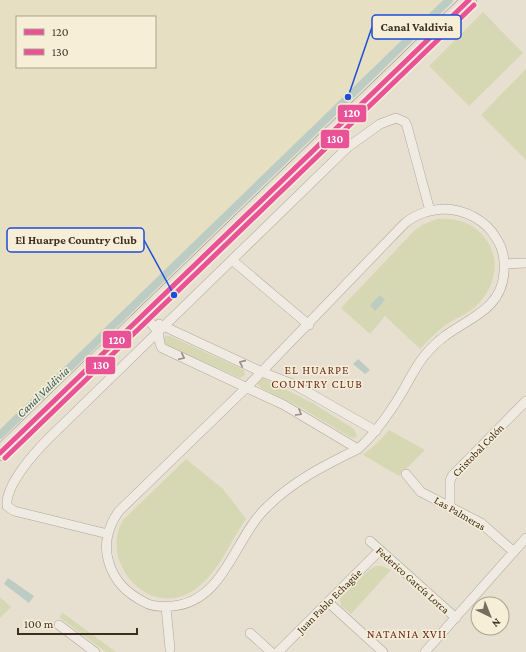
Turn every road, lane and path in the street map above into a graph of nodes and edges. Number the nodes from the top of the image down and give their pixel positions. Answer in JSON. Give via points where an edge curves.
{"nodes":[{"id":1,"x":469,"y":0,"type":"edge"},
{"id":2,"x":430,"y":211,"type":"junction"},
{"id":3,"x":232,"y":260,"type":"junction"},
{"id":4,"x":526,"y":263,"type":"edge"},
{"id":5,"x":505,"y":264,"type":"junction"},
{"id":6,"x":147,"y":317,"type":"junction"},
{"id":7,"x":309,"y":325,"type":"junction"},
{"id":8,"x":160,"y":329,"type":"junction"},
{"id":9,"x":262,"y":372,"type":"junction"},
{"id":10,"x":247,"y":387,"type":"junction"},
{"id":11,"x":526,"y":400,"type":"edge"},
{"id":12,"x":376,"y":431,"type":"junction"},
{"id":13,"x":358,"y":449,"type":"junction"},
{"id":14,"x":0,"y":452,"type":"edge"},
{"id":15,"x":406,"y":474,"type":"dead end"},
{"id":16,"x":450,"y":507,"type":"junction"},
{"id":17,"x":108,"y":534,"type":"junction"},
{"id":18,"x":526,"y":540,"type":"edge"},
{"id":19,"x":370,"y":541,"type":"dead end"},
{"id":20,"x":380,"y":550,"type":"junction"},
{"id":21,"x":514,"y":552,"type":"junction"},
{"id":22,"x":328,"y":602,"type":"junction"},
{"id":23,"x":166,"y":607,"type":"junction"},
{"id":24,"x":456,"y":618,"type":"junction"},
{"id":25,"x":59,"y":625,"type":"dead end"},
{"id":26,"x":250,"y":633,"type":"dead end"},
{"id":27,"x":83,"y":649,"type":"edge"},
{"id":28,"x":170,"y":649,"type":"dead end"},
{"id":29,"x":95,"y":652,"type":"edge"},
{"id":30,"x":271,"y":652,"type":"edge"},
{"id":31,"x":278,"y":652,"type":"edge"},
{"id":32,"x":383,"y":652,"type":"edge"},
{"id":33,"x":425,"y":652,"type":"edge"}],
"edges":[{"from":1,"to":6,"type":"main road"},
{"from":2,"to":3,"type":"street","via":[[407,126],[405,122],[396,118],[372,129],[348,147]]},
{"from":2,"to":5,"type":"street","via":[[453,210],[478,220],[496,236]]},
{"from":2,"to":7,"type":"street","via":[[415,215],[405,223]]},
{"from":3,"to":7,"type":"street"},
{"from":3,"to":8,"type":"street"},
{"from":4,"to":5,"type":"street"},
{"from":5,"to":12,"type":"street","via":[[502,287],[492,303],[433,346],[419,363]]},
{"from":6,"to":8,"type":"street"},
{"from":6,"to":14,"type":"main road"},
{"from":7,"to":9,"type":"street"},
{"from":9,"to":8,"type":"street","one_way":true},
{"from":8,"to":10,"type":"street","one_way":true,"via":[[162,348]]},
{"from":8,"to":17,"type":"street","via":[[38,448],[8,496],[7,506],[14,511]]},
{"from":9,"to":10,"type":"street"},
{"from":9,"to":12,"type":"street","via":[[297,386]]},
{"from":10,"to":13,"type":"street","one_way":true,"via":[[298,413]]},
{"from":10,"to":17,"type":"street","via":[[125,505],[113,519]]},
{"from":11,"to":16,"type":"street","name":"Cristobal Colón","via":[[452,476]]},
{"from":12,"to":13,"type":"street"},
{"from":13,"to":23,"type":"street","via":[[316,470],[288,488],[259,515],[215,584],[187,604]]},
{"from":15,"to":16,"type":"street","name":"Las Palmeras","via":[[421,492]]},
{"from":16,"to":21,"type":"street","name":"Las Palmeras","via":[[481,524]]},
{"from":17,"to":23,"type":"street","via":[[107,558],[117,581],[131,595],[146,604]]},
{"from":18,"to":21,"type":"street"},
{"from":19,"to":20,"type":"street","name":"Federico García Lorca"},
{"from":20,"to":22,"type":"street","name":"Juan Pablo Echagüe"},
{"from":20,"to":24,"type":"street","name":"Federico García Lorca"},
{"from":21,"to":24,"type":"street"},
{"from":22,"to":31,"type":"street","name":"Juan Pablo Echagüe"},
{"from":22,"to":32,"type":"street"},
{"from":23,"to":28,"type":"street"},
{"from":24,"to":33,"type":"street"},
{"from":25,"to":27,"type":"street"},
{"from":26,"to":30,"type":"street"},
{"from":27,"to":29,"type":"street"}]}
